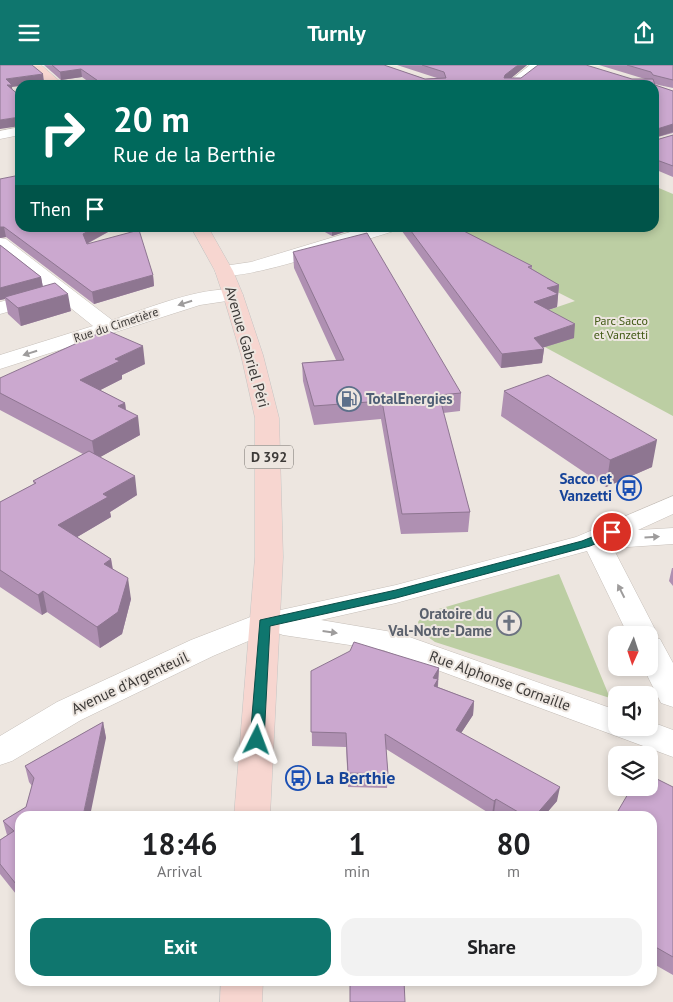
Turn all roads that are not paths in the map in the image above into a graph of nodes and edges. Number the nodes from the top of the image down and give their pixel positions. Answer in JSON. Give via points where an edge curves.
{"nodes":[{"id":1,"x":32,"y":65,"type":"edge"},
{"id":2,"x":538,"y":65,"type":"edge"},
{"id":3,"x":52,"y":80,"type":"edge"},
{"id":4,"x":518,"y":80,"type":"edge"},
{"id":5,"x":15,"y":132,"type":"edge"},
{"id":6,"x":0,"y":135,"type":"edge"},
{"id":7,"x":202,"y":232,"type":"edge"},
{"id":8,"x":371,"y":232,"type":"edge"},
{"id":9,"x":0,"y":243,"type":"edge"},
{"id":10,"x":224,"y":271,"type":"junction"},
{"id":11,"x":62,"y":291,"type":"junction"},
{"id":12,"x":233,"y":295,"type":"junction"},
{"id":13,"x":0,"y":308,"type":"edge"},
{"id":14,"x":108,"y":327,"type":"junction"},
{"id":15,"x":0,"y":362,"type":"edge"},
{"id":16,"x":673,"y":505,"type":"edge"},
{"id":17,"x":673,"y":536,"type":"edge"},
{"id":18,"x":595,"y":540,"type":"junction"},
{"id":19,"x":264,"y":623,"type":"junction"},
{"id":20,"x":638,"y":626,"type":"edge"},
{"id":21,"x":658,"y":665,"type":"edge"},
{"id":22,"x":673,"y":695,"type":"edge"},
{"id":23,"x":608,"y":720,"type":"edge"},
{"id":24,"x":652,"y":736,"type":"edge"},
{"id":25,"x":673,"y":744,"type":"edge"},
{"id":26,"x":0,"y":752,"type":"edge"},
{"id":27,"x":252,"y":811,"type":"edge"},
{"id":28,"x":242,"y":986,"type":"edge"},
{"id":29,"x":241,"y":1002,"type":"edge"}],
"edges":[{"from":1,"to":3,"type":"main road"},
{"from":2,"to":4,"type":"street"},
{"from":5,"to":6,"type":"street"},
{"from":7,"to":10,"type":"main road","name":"Avenue Gabriel Péri","number":"D 392"},
{"from":8,"to":10,"type":"street","via":[[253,267]]},
{"from":9,"to":11,"type":"street"},
{"from":10,"to":12,"type":"main road","name":"Avenue Gabriel Péri","number":"D 392"},
{"from":11,"to":13,"type":"street"},
{"from":11,"to":14,"type":"street"},
{"from":12,"to":14,"type":"street","name":"Rue du Cimetière","one_way":true,"via":[[198,299]]},
{"from":12,"to":19,"type":"main road","name":"Avenue Gabriel Péri","number":"D 392","via":[[267,417],[269,557]]},
{"from":14,"to":15,"type":"street","name":"Rue du Cimetière","one_way":true},
{"from":16,"to":18,"type":"street"},
{"from":18,"to":17,"type":"street","one_way":true},
{"from":18,"to":19,"type":"street","name":"Avenue d'Argenteuil","via":[[396,594]]},
{"from":20,"to":18,"type":"street","one_way":true},
{"from":19,"to":23,"type":"street","name":"Rue Alphonse Cornaille","one_way":true,"via":[[387,639]]},
{"from":19,"to":26,"type":"street","name":"Avenue d'Argenteuil","via":[[202,648],[69,711]]},
{"from":19,"to":27,"type":"main road","number":"D 392"},
{"from":21,"to":22,"type":"street"},
{"from":24,"to":25,"type":"street"},
{"from":28,"to":29,"type":"main road"}]}
